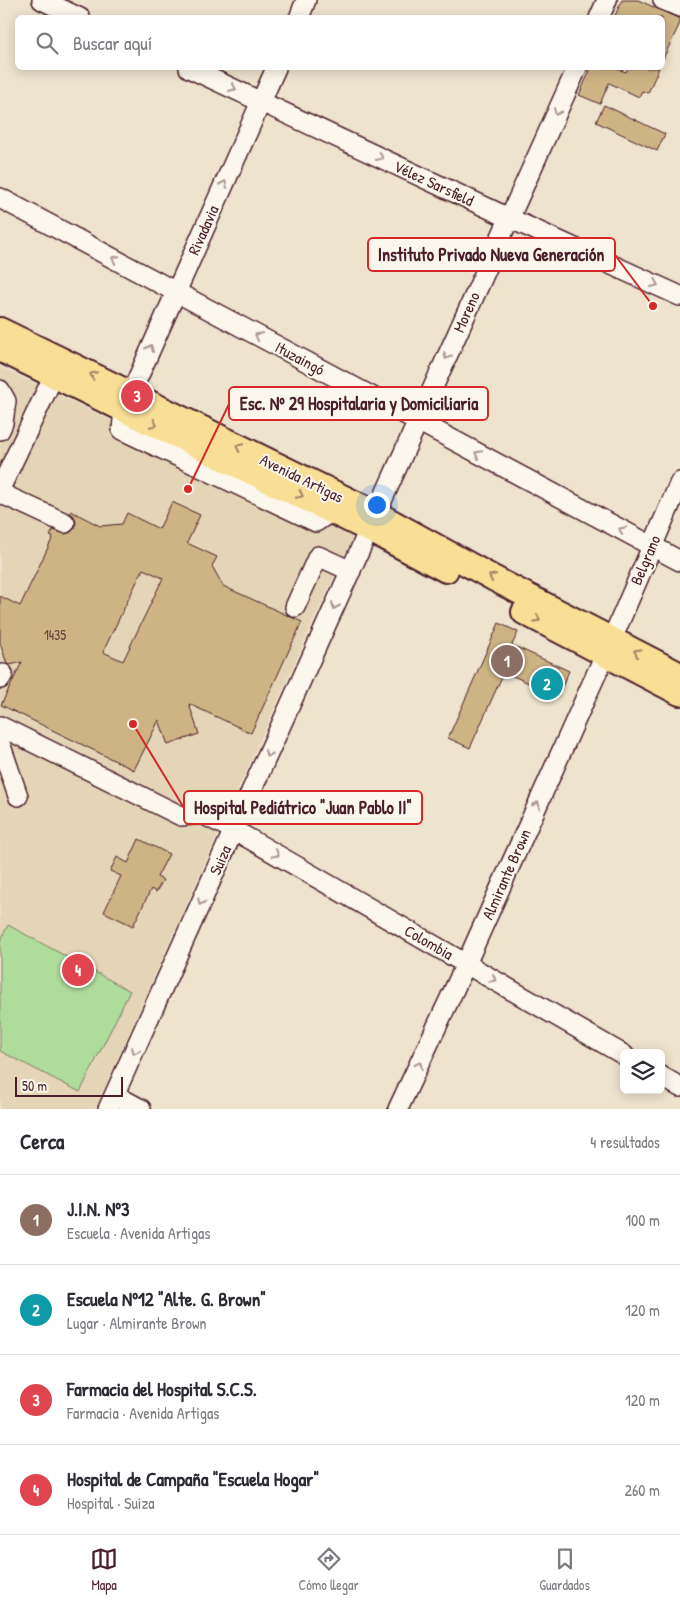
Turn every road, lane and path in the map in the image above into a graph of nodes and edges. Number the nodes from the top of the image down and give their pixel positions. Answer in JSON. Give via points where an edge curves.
{"nodes":[{"id":1,"x":42,"y":0,"type":"edge"},
{"id":2,"x":306,"y":0,"type":"edge"},
{"id":3,"x":607,"y":0,"type":"edge"},
{"id":4,"x":663,"y":0,"type":"edge"},
{"id":5,"x":680,"y":8,"type":"edge"},
{"id":6,"x":74,"y":15,"type":"edge"},
{"id":7,"x":300,"y":15,"type":"edge"},
{"id":8,"x":601,"y":15,"type":"edge"},
{"id":9,"x":193,"y":70,"type":"edge"},
{"id":10,"x":275,"y":70,"type":"edge"},
{"id":11,"x":576,"y":70,"type":"edge"},
{"id":12,"x":262,"y":101,"type":"junction"},
{"id":13,"x":0,"y":198,"type":"edge"},
{"id":14,"x":509,"y":218,"type":"junction"},
{"id":15,"x":176,"y":292,"type":"junction"},
{"id":16,"x":680,"y":296,"type":"edge"},
{"id":17,"x":0,"y":330,"type":"edge"},
{"id":18,"x":0,"y":349,"type":"edge"},
{"id":19,"x":54,"y":375,"type":"junction"},
{"id":20,"x":0,"y":390,"type":"edge"},
{"id":21,"x":127,"y":401,"type":"junction"},
{"id":22,"x":417,"y":421,"type":"junction"},
{"id":23,"x":2,"y":426,"type":"edge"},
{"id":24,"x":26,"y":434,"type":"junction"},
{"id":25,"x":680,"y":482,"type":"edge"},
{"id":26,"x":0,"y":489,"type":"edge"},
{"id":27,"x":0,"y":493,"type":"edge"},
{"id":28,"x":373,"y":522,"type":"junction"},
{"id":29,"x":65,"y":523,"type":"dead end"},
{"id":30,"x":651,"y":546,"type":"junction"},
{"id":31,"x":680,"y":561,"type":"edge"},
{"id":32,"x":351,"y":571,"type":"junction"},
{"id":33,"x":295,"y":607,"type":"dead end"},
{"id":34,"x":608,"y":647,"type":"junction"},
{"id":35,"x":680,"y":675,"type":"edge"},
{"id":36,"x":680,"y":693,"type":"edge"},
{"id":37,"x":0,"y":726,"type":"edge"},
{"id":38,"x":0,"y":743,"type":"edge"},
{"id":39,"x":18,"y":796,"type":"dead end"},
{"id":40,"x":234,"y":830,"type":"junction"},
{"id":41,"x":466,"y":964,"type":"junction"},
{"id":42,"x":620,"y":1052,"type":"edge"},
{"id":43,"x":665,"y":1078,"type":"edge"},
{"id":44,"x":680,"y":1087,"type":"edge"},
{"id":45,"x":112,"y":1102,"type":"edge"},
{"id":46,"x":401,"y":1108,"type":"edge"},
{"id":47,"x":141,"y":1109,"type":"edge"}],
"edges":[{"from":1,"to":6,"type":"street"},
{"from":2,"to":7,"type":"street"},
{"from":3,"to":8,"type":"street"},
{"from":4,"to":5,"type":"street"},
{"from":9,"to":12,"type":"street","name":"Vélez Sarsfield","one_way":true},
{"from":10,"to":12,"type":"street","name":"Rivadavia"},
{"from":11,"to":14,"type":"street","name":"Moreno","one_way":true},
{"from":12,"to":14,"type":"street","name":"Vélez Sarsfield","one_way":true},
{"from":15,"to":12,"type":"street","name":"Rivadavia","one_way":true},
{"from":15,"to":13,"type":"street","name":"Ituzaingó","one_way":true},
{"from":14,"to":16,"type":"street","name":"Vélez Sarsfield","one_way":true},
{"from":14,"to":22,"type":"street","name":"Moreno","one_way":true},
{"from":21,"to":15,"type":"street","name":"Rivadavia","one_way":true},
{"from":22,"to":15,"type":"street","name":"Ituzaingó","one_way":true},
{"from":21,"to":17,"type":"main road","name":"Avenida Artigas","one_way":true},
{"from":18,"to":19,"type":"main road","name":"Avenida Artigas"},
{"from":19,"to":21,"type":"main road","name":"Avenida Artigas"},
{"from":19,"to":24,"type":"street"},
{"from":20,"to":23,"type":"street","via":[[6,401]]},
{"from":28,"to":21,"type":"main road","name":"Avenida Artigas","one_way":true},
{"from":21,"to":28,"type":"main road","name":"Avenida Artigas","one_way":true,"via":[[332,511]]},
{"from":22,"to":28,"type":"street","name":"Moreno"},
{"from":30,"to":22,"type":"street","name":"Ituzaingó","one_way":true},
{"from":23,"to":24,"type":"street"},
{"from":24,"to":26,"type":"street"},
{"from":25,"to":30,"type":"street","name":"Belgrano"},
{"from":27,"to":29,"type":"street"},
{"from":28,"to":32,"type":"street","name":"Suiza"},
{"from":28,"to":34,"type":"main road","name":"Avenida Artigas","via":[[492,578]]},
{"from":30,"to":31,"type":"street","name":"Ituzaingó"},
{"from":30,"to":34,"type":"street","name":"Belgrano"},
{"from":32,"to":33,"type":"street","via":[[318,556]]},
{"from":32,"to":40,"type":"street","name":"Suiza","one_way":true},
{"from":35,"to":34,"type":"main road","name":"Avenida Artigas","one_way":true},
{"from":34,"to":36,"type":"main road","name":"Avenida Artigas"},
{"from":41,"to":34,"type":"street","name":"Almirante Brown","one_way":true},
{"from":37,"to":40,"type":"street","name":"Colombia","via":[[181,816],[202,814]]},
{"from":38,"to":39,"type":"street"},
{"from":40,"to":41,"type":"street","name":"Colombia","one_way":true},
{"from":40,"to":45,"type":"street","name":"Suiza","one_way":true},
{"from":41,"to":42,"type":"street","name":"Colombia","one_way":true},
{"from":46,"to":41,"type":"street","name":"Almirante Brown","one_way":true},
{"from":43,"to":44,"type":"street"},
{"from":45,"to":47,"type":"street"}]}
